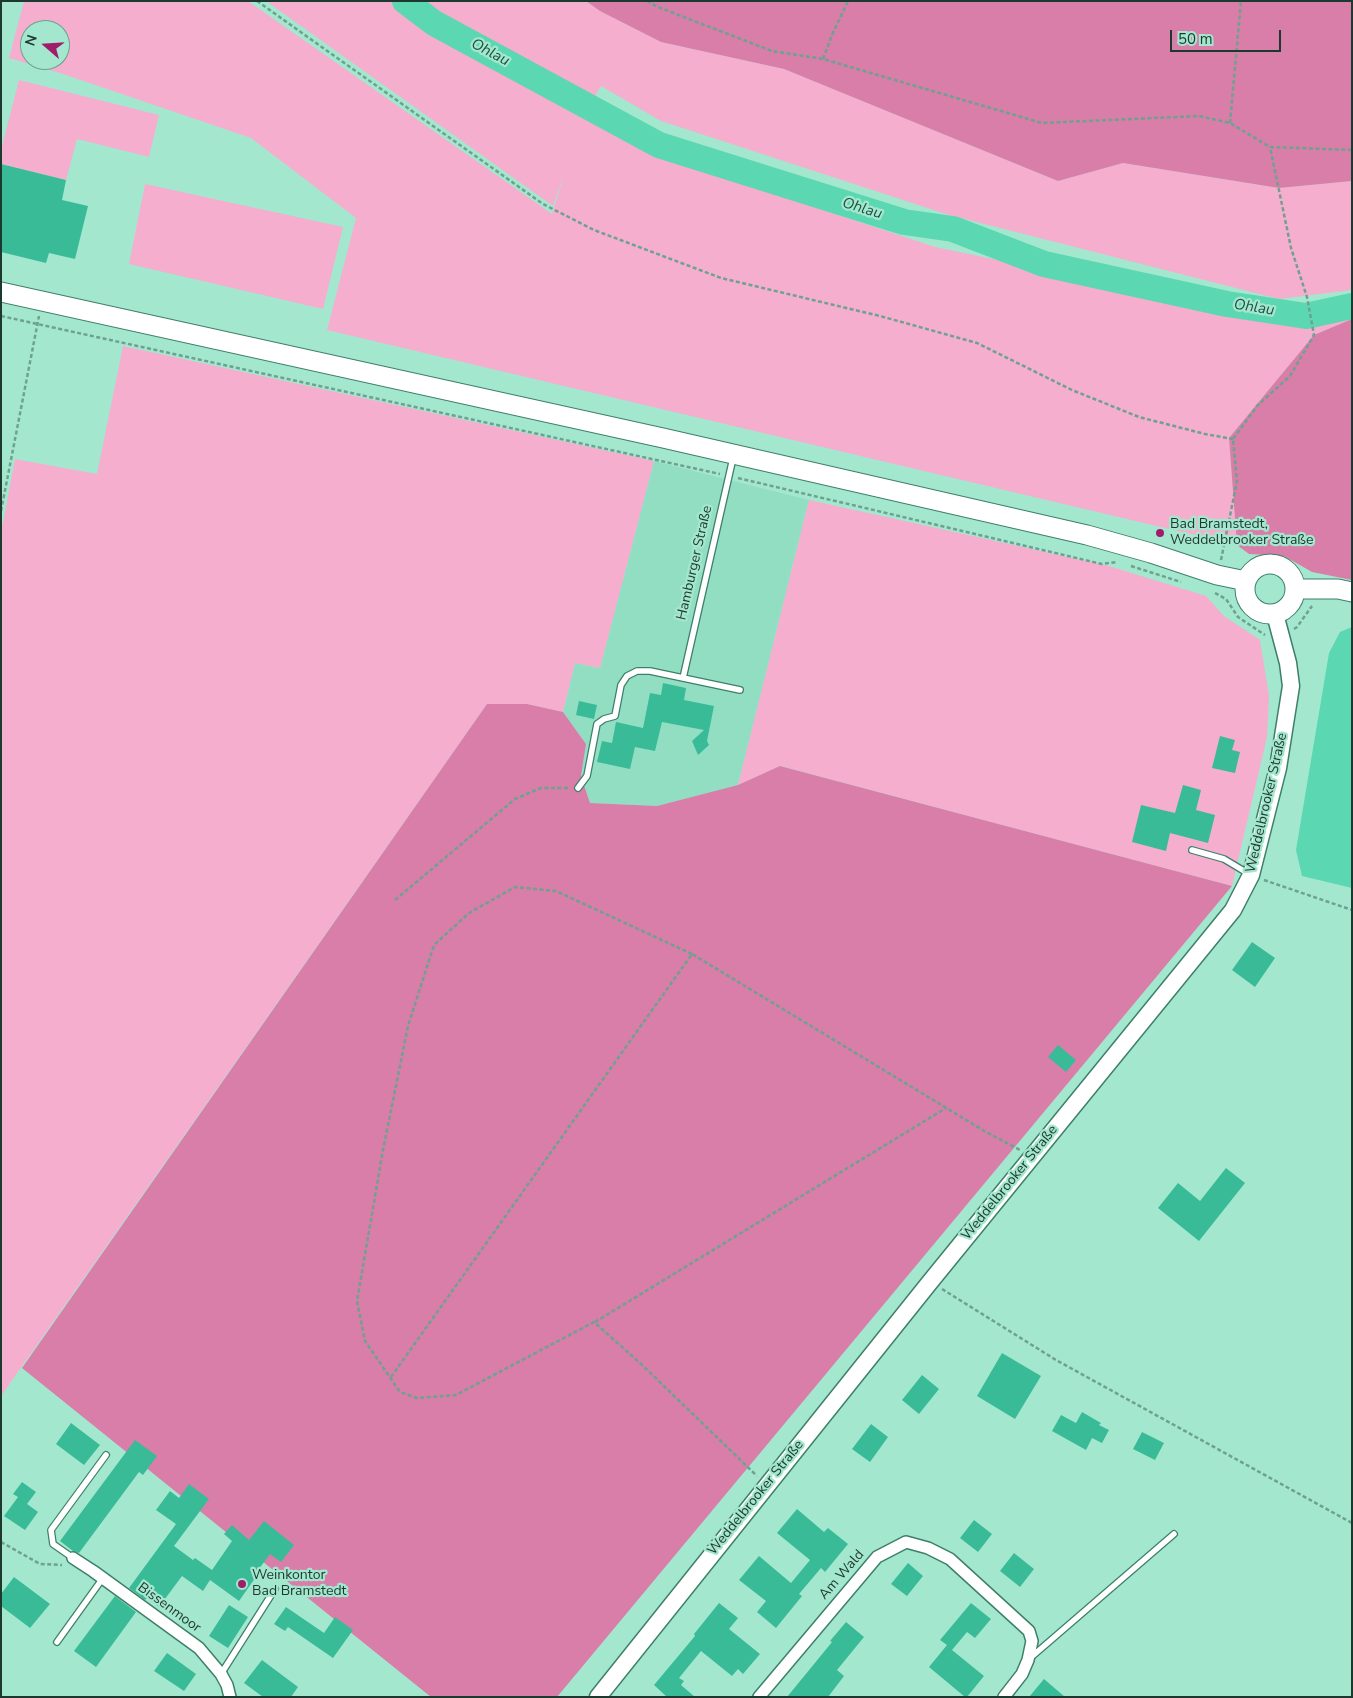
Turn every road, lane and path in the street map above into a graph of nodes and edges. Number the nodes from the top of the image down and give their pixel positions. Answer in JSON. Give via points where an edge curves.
{"nodes":[{"id":1,"x":257,"y":1,"type":"edge"},
{"id":2,"x":647,"y":1,"type":"edge"},
{"id":3,"x":848,"y":1,"type":"edge"},
{"id":4,"x":1241,"y":1,"type":"edge"},
{"id":5,"x":823,"y":59,"type":"junction"},
{"id":6,"x":1230,"y":122,"type":"junction"},
{"id":7,"x":1270,"y":146,"type":"junction"},
{"id":8,"x":1352,"y":150,"type":"edge"},
{"id":9,"x":1,"y":292,"type":"edge"},
{"id":10,"x":42,"y":302,"type":"junction"},
{"id":11,"x":1,"y":316,"type":"edge"},
{"id":12,"x":37,"y":324,"type":"junction"},
{"id":13,"x":1234,"y":439,"type":"junction"},
{"id":14,"x":734,"y":455,"type":"junction"},
{"id":15,"x":728,"y":476,"type":"junction"},
{"id":16,"x":1,"y":511,"type":"edge"},
{"id":17,"x":1246,"y":581,"type":"junction"},
{"id":18,"x":1213,"y":583,"type":"junction"},
{"id":19,"x":1190,"y":585,"type":"dead end"},
{"id":20,"x":1295,"y":588,"type":"junction"},
{"id":21,"x":1352,"y":592,"type":"edge"},
{"id":22,"x":1320,"y":604,"type":"dead end"},
{"id":23,"x":1275,"y":614,"type":"junction"},
{"id":24,"x":1282,"y":635,"type":"junction"},
{"id":25,"x":683,"y":678,"type":"junction"},
{"id":26,"x":740,"y":690,"type":"dead end"},
{"id":27,"x":578,"y":788,"type":"joint"},
{"id":28,"x":1192,"y":850,"type":"dead end"},
{"id":29,"x":1251,"y":875,"type":"junction"},
{"id":30,"x":395,"y":900,"type":"dead end"},
{"id":31,"x":1352,"y":910,"type":"edge"},
{"id":32,"x":692,"y":954,"type":"junction"},
{"id":33,"x":946,"y":1108,"type":"junction"},
{"id":34,"x":1032,"y":1156,"type":"junction"},
{"id":35,"x":930,"y":1282,"type":"junction"},
{"id":36,"x":594,"y":1322,"type":"junction"},
{"id":37,"x":391,"y":1377,"type":"junction"},
{"id":38,"x":106,"y":1455,"type":"dead end"},
{"id":39,"x":767,"y":1485,"type":"junction"},
{"id":40,"x":1352,"y":1523,"type":"edge"},
{"id":41,"x":1174,"y":1534,"type":"dead end"},
{"id":42,"x":1,"y":1542,"type":"edge"},
{"id":43,"x":73,"y":1558,"type":"joint"},
{"id":44,"x":63,"y":1565,"type":"dead end"},
{"id":45,"x":103,"y":1578,"type":"junction"},
{"id":46,"x":275,"y":1589,"type":"dead end"},
{"id":47,"x":57,"y":1642,"type":"dead end"},
{"id":48,"x":1028,"y":1660,"type":"junction"},
{"id":49,"x":220,"y":1674,"type":"junction"},
{"id":50,"x":230,"y":1697,"type":"edge"},
{"id":51,"x":598,"y":1697,"type":"edge"},
{"id":52,"x":759,"y":1697,"type":"edge"},
{"id":53,"x":1004,"y":1697,"type":"edge"}],
"edges":[{"from":1,"to":13,"type":"path","via":[[543,204],[594,230],[721,278],[977,343],[1072,390],[1139,417]]},
{"from":2,"to":5,"type":"path","via":[[772,51]]},
{"from":3,"to":5,"type":"path"},
{"from":4,"to":6,"type":"path"},
{"from":5,"to":6,"type":"path","via":[[1042,123],[1199,116]]},
{"from":6,"to":7,"type":"path"},
{"from":7,"to":8,"type":"path"},
{"from":7,"to":13,"type":"path","via":[[1291,248],[1307,298],[1314,335],[1290,376],[1257,406]]},
{"from":9,"to":10,"type":"main road"},
{"from":10,"to":12,"type":"path"},
{"from":10,"to":14,"type":"main road"},
{"from":11,"to":12,"type":"path"},
{"from":12,"to":15,"type":"path"},
{"from":12,"to":16,"type":"path"},
{"from":13,"to":18,"type":"path","via":[[1237,482]]},
{"from":14,"to":15,"type":"lane","name":"Hamburger Straße"},
{"from":14,"to":18,"type":"main road","via":[[1088,535],[1151,553]]},
{"from":15,"to":19,"type":"path","via":[[1102,564],[1115,561]]},
{"from":15,"to":25,"type":"lane","name":"Hamburger Straße"},
{"from":17,"to":18,"type":"main road"},
{"from":17,"to":20,"type":"main road","via":[[1262,565],[1278,565],[1290,574]]},
{"from":17,"to":23,"type":"main road","via":[[1250,604],[1263,613]]},
{"from":18,"to":24,"type":"path","via":[[1238,617],[1267,636]]},
{"from":20,"to":21,"type":"main road"},
{"from":20,"to":23,"type":"main road","via":[[1291,603]]},
{"from":22,"to":24,"type":"path","via":[[1310,607],[1297,627]]},
{"from":23,"to":24,"type":"street","name":"Weddelbrooker Straße"},
{"from":24,"to":29,"type":"street","name":"Weddelbrooker Straße","via":[[1291,686],[1278,768]]},
{"from":25,"to":26,"type":"lane"},
{"from":25,"to":27,"type":"lane","via":[[643,671],[627,676],[621,685],[615,716],[597,724],[587,776]]},
{"from":27,"to":30,"type":"path","via":[[541,788],[515,799]]},
{"from":28,"to":29,"type":"lane","via":[[1224,859]]},
{"from":29,"to":31,"type":"path"},
{"from":29,"to":34,"type":"street","name":"Weddelbrooker Straße","via":[[1233,910]]},
{"from":32,"to":33,"type":"path"},
{"from":32,"to":37,"type":"path"},
{"from":32,"to":37,"type":"path","via":[[556,891],[515,887],[469,913],[434,945],[408,1026],[382,1150],[357,1301],[365,1341]]},
{"from":33,"to":34,"type":"path"},
{"from":33,"to":36,"type":"path"},
{"from":34,"to":35,"type":"street","name":"Weddelbrooker Straße"},
{"from":35,"to":39,"type":"street","name":"Weddelbrooker Straße"},
{"from":35,"to":40,"type":"path","via":[[1056,1360]]},
{"from":36,"to":37,"type":"path","via":[[456,1394],[417,1398],[400,1392]]},
{"from":36,"to":39,"type":"path"},
{"from":38,"to":43,"type":"lane","via":[[52,1530],[53,1544]]},
{"from":39,"to":51,"type":"street","name":"Weddelbrooker Straße"},
{"from":41,"to":48,"type":"lane"},
{"from":42,"to":44,"type":"path","via":[[40,1564]]},
{"from":43,"to":45,"type":"street","name":"Bissenmoor"},
{"from":45,"to":47,"type":"lane"},
{"from":45,"to":49,"type":"street","name":"Bissenmoor","via":[[199,1648]]},
{"from":46,"to":49,"type":"lane"},
{"from":48,"to":52,"type":"street","name":"Am Wald","via":[[1032,1641],[1029,1631],[950,1559],[906,1542],[877,1557]]},
{"from":48,"to":53,"type":"street","name":"Am Wald","via":[[1022,1674]]},
{"from":49,"to":50,"type":"street","name":"Bissenmoor"}]}
